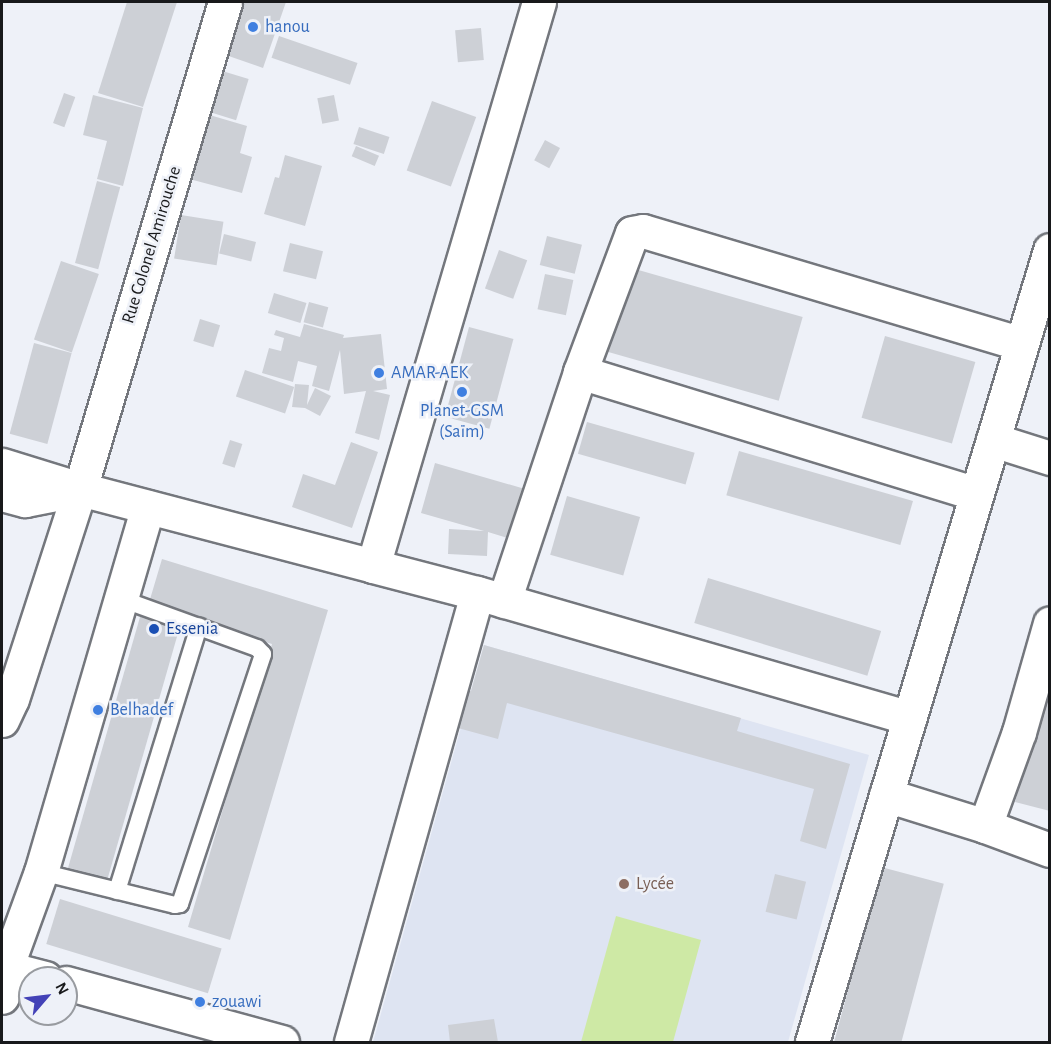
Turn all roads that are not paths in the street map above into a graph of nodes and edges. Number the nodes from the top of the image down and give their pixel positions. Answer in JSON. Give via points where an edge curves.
{"nodes":[{"id":1,"x":225,"y":2,"type":"edge"},
{"id":2,"x":539,"y":2,"type":"edge"},
{"id":3,"x":1050,"y":250,"type":"edge"},
{"id":4,"x":1021,"y":344,"type":"junction"},
{"id":5,"x":580,"y":372,"type":"junction"},
{"id":6,"x":993,"y":441,"type":"junction"},
{"id":7,"x":1050,"y":458,"type":"edge"},
{"id":8,"x":2,"y":465,"type":"edge"},
{"id":9,"x":80,"y":489,"type":"junction"},
{"id":10,"x":976,"y":494,"type":"junction"},
{"id":11,"x":13,"y":497,"type":"edge"},
{"id":12,"x":148,"y":507,"type":"junction"},
{"id":13,"x":62,"y":547,"type":"junction"},
{"id":14,"x":373,"y":566,"type":"junction"},
{"id":15,"x":491,"y":597,"type":"junction"},
{"id":16,"x":122,"y":599,"type":"junction"},
{"id":17,"x":1050,"y":623,"type":"edge"},
{"id":18,"x":199,"y":626,"type":"junction"},
{"id":19,"x":909,"y":718,"type":"junction"},
{"id":20,"x":2,"y":720,"type":"edge"},
{"id":21,"x":886,"y":795,"type":"junction"},
{"id":22,"x":985,"y":826,"type":"junction"},
{"id":23,"x":1050,"y":850,"type":"edge"},
{"id":24,"x":41,"y":872,"type":"junction"},
{"id":25,"x":117,"y":891,"type":"junction"},
{"id":26,"x":3,"y":972,"type":"edge"},
{"id":27,"x":18,"y":974,"type":"edge"},
{"id":28,"x":78,"y":987,"type":"edge"},
{"id":29,"x":282,"y":1042,"type":"edge"},
{"id":30,"x":351,"y":1042,"type":"edge"},
{"id":31,"x":812,"y":1042,"type":"edge"}],
"edges":[{"from":1,"to":9,"type":"street","name":"Rue Colonel Amirouche"},
{"from":2,"to":14,"type":"street"},
{"from":3,"to":4,"type":"street"},
{"from":4,"to":5,"type":"street","via":[[643,231],[632,233]]},
{"from":4,"to":6,"type":"street"},
{"from":5,"to":10,"type":"street"},
{"from":5,"to":15,"type":"street"},
{"from":6,"to":7,"type":"street"},
{"from":6,"to":10,"type":"street"},
{"from":8,"to":9,"type":"street"},
{"from":9,"to":11,"type":"street"},
{"from":9,"to":12,"type":"street"},
{"from":9,"to":13,"type":"street","name":"Rue Colonel Amirouche"},
{"from":10,"to":19,"type":"street"},
{"from":11,"to":13,"type":"street","via":[[47,522]]},
{"from":12,"to":14,"type":"street"},
{"from":12,"to":16,"type":"street"},
{"from":13,"to":20,"type":"street","name":"Rue Colonel Amirouche"},
{"from":14,"to":15,"type":"street"},
{"from":15,"to":19,"type":"street"},
{"from":15,"to":30,"type":"street"},
{"from":16,"to":18,"type":"lane"},
{"from":16,"to":24,"type":"street"},
{"from":17,"to":22,"type":"street","via":[[1019,732]]},
{"from":18,"to":25,"type":"lane"},
{"from":18,"to":25,"type":"lane","via":[[257,648],[263,654],[180,904]]},
{"from":19,"to":21,"type":"street"},
{"from":21,"to":22,"type":"street"},
{"from":21,"to":31,"type":"street"},
{"from":22,"to":23,"type":"street"},
{"from":24,"to":25,"type":"lane"},
{"from":24,"to":26,"type":"street"},
{"from":26,"to":27,"type":"street"},
{"from":28,"to":29,"type":"street"}]}
